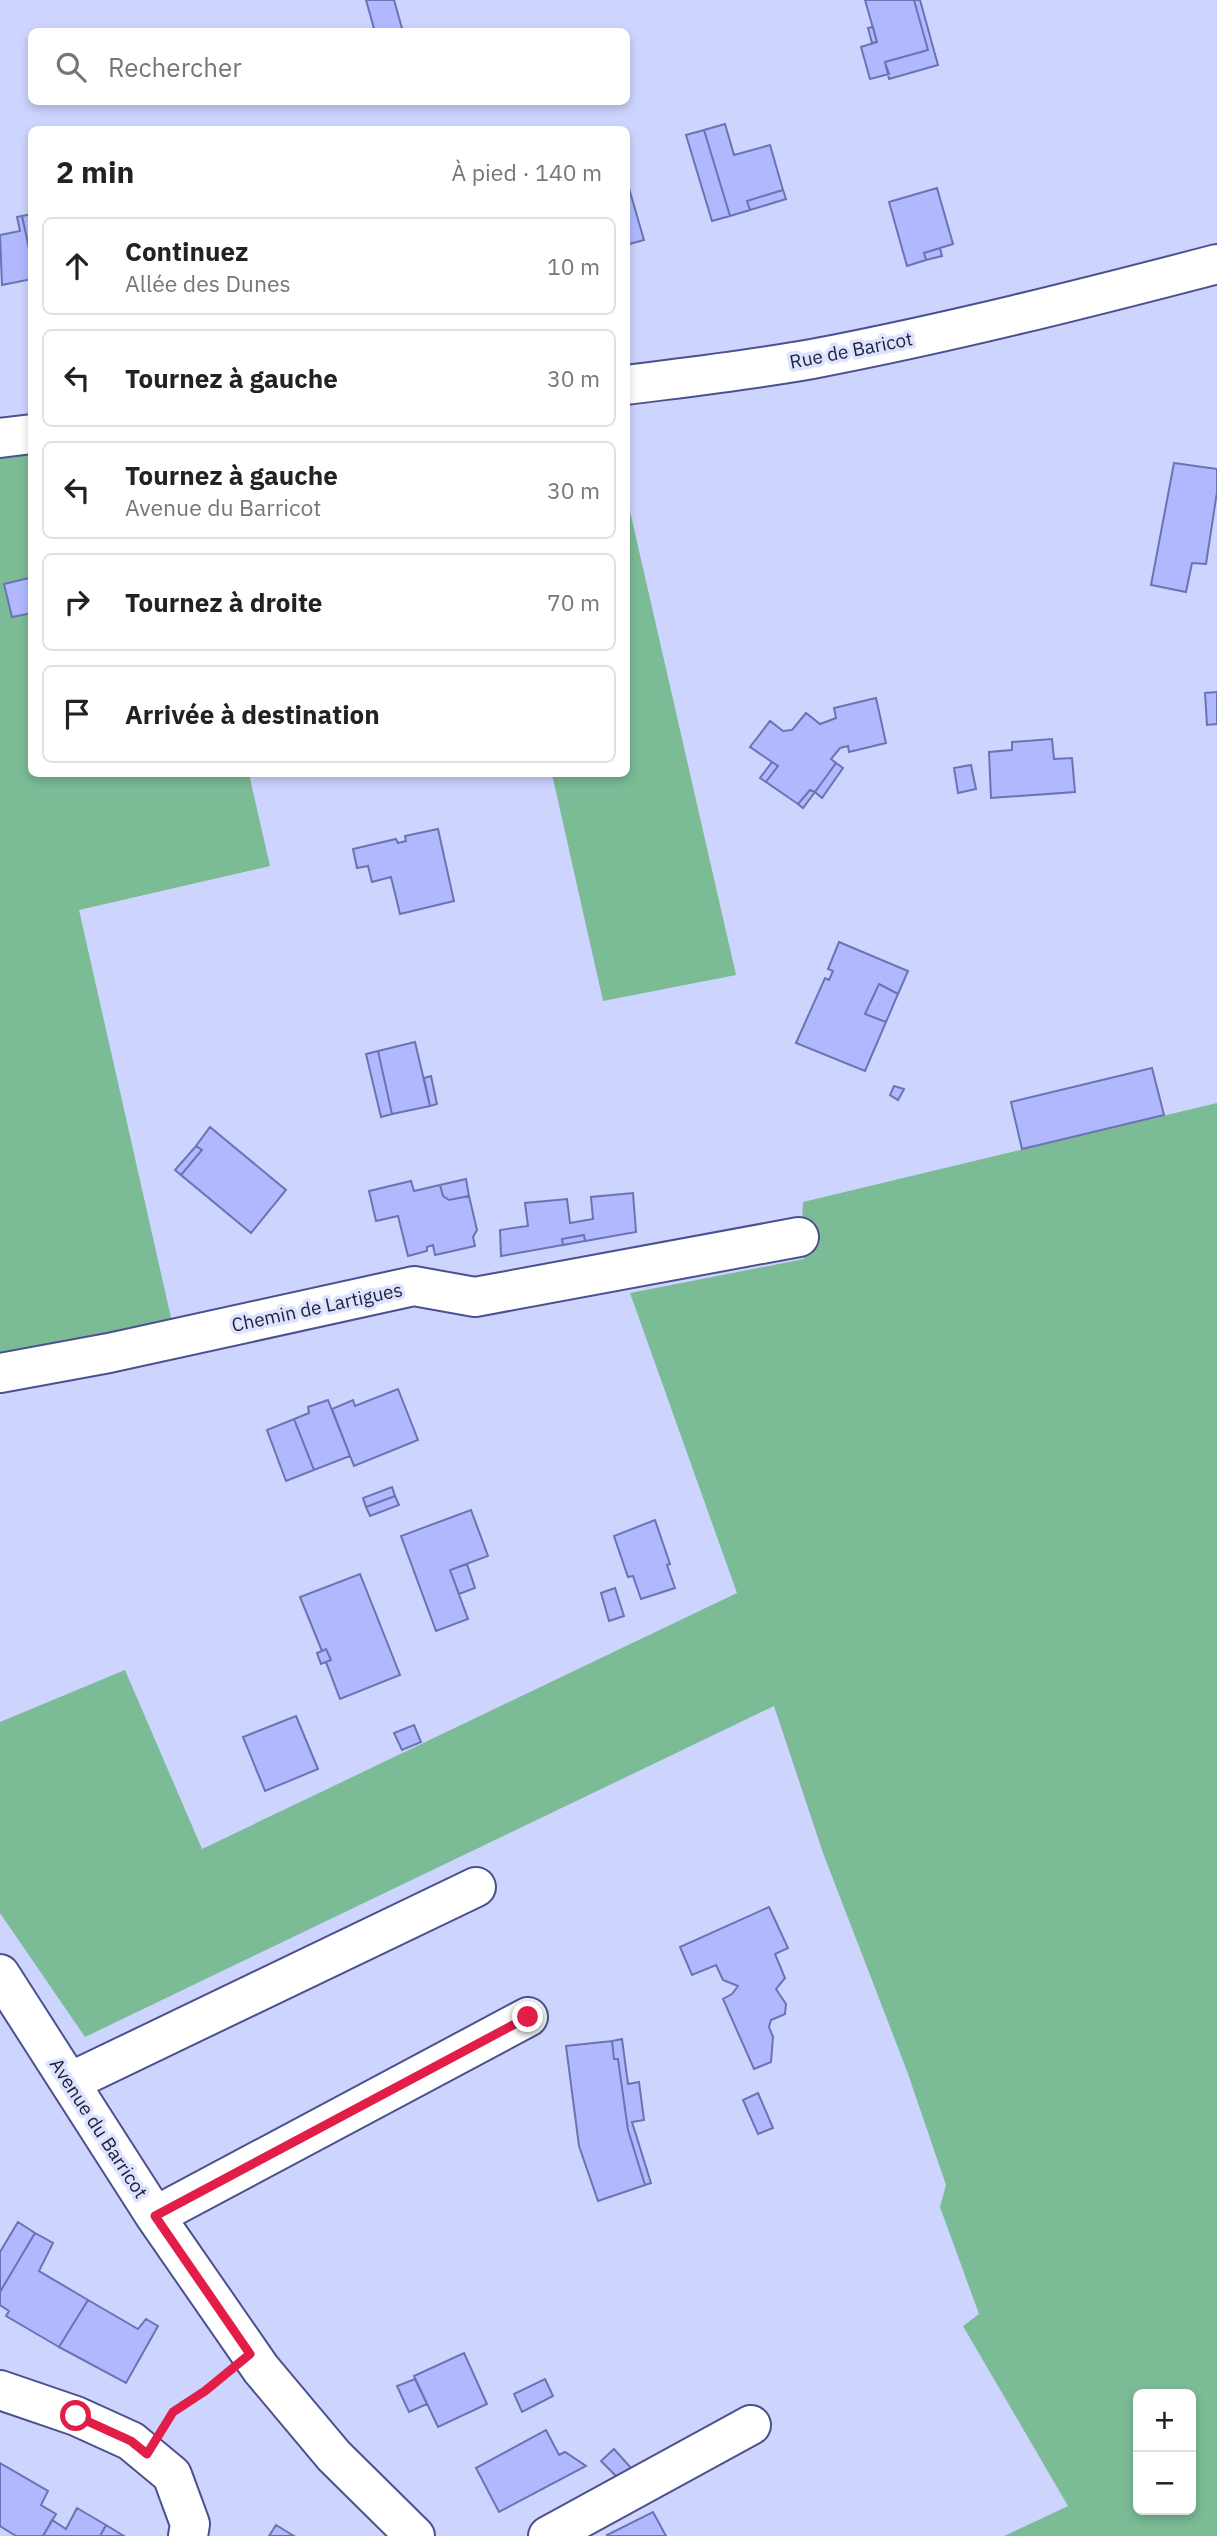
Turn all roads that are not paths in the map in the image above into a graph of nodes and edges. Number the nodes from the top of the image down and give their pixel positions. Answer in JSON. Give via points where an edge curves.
{"nodes":[{"id":1,"x":1217,"y":264,"type":"edge"},
{"id":2,"x":630,"y":383,"type":"edge"},
{"id":3,"x":28,"y":435,"type":"edge"},
{"id":4,"x":0,"y":439,"type":"edge"},
{"id":5,"x":799,"y":1237,"type":"dead end"},
{"id":6,"x":0,"y":1373,"type":"edge"},
{"id":7,"x":477,"y":1888,"type":"dead end"},
{"id":8,"x":0,"y":1974,"type":"edge"},
{"id":9,"x":528,"y":2017,"type":"dead end"},
{"id":10,"x":70,"y":2082,"type":"junction"},
{"id":11,"x":155,"y":2216,"type":"junction"},
{"id":12,"x":0,"y":2390,"type":"edge"},
{"id":13,"x":751,"y":2425,"type":"dead end"},
{"id":14,"x":188,"y":2536,"type":"edge"},
{"id":15,"x":415,"y":2536,"type":"edge"},
{"id":16,"x":548,"y":2536,"type":"edge"}],
"edges":[{"from":1,"to":2,"type":"street","name":"Rue de Baricot","via":[[1072,302],[809,359]]},
{"from":3,"to":4,"type":"street"},
{"from":5,"to":6,"type":"street","name":"Chemin de Lartigues","via":[[475,1297],[414,1286]]},
{"from":7,"to":10,"type":"street"},
{"from":8,"to":10,"type":"street","name":"Avenue du Barricot"},
{"from":9,"to":11,"type":"street"},
{"from":10,"to":11,"type":"street","name":"Avenue du Barricot"},
{"from":11,"to":15,"type":"street","name":"Avenue du Barricot","via":[[250,2354],[334,2456]]},
{"from":12,"to":14,"type":"street","via":[[131,2441],[172,2475],[190,2524]]},
{"from":13,"to":16,"type":"street"}]}
